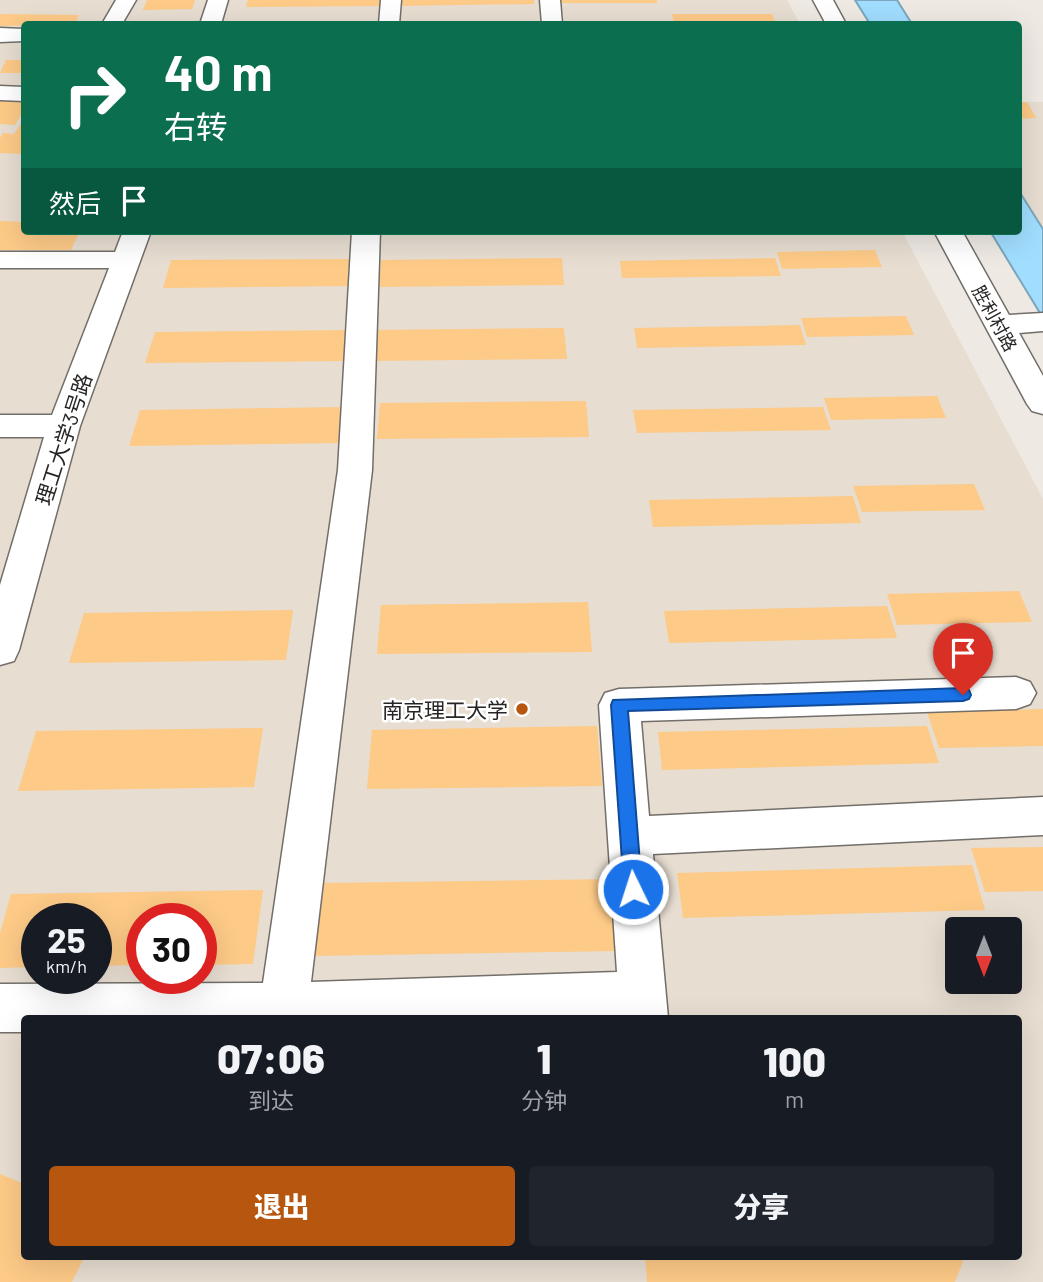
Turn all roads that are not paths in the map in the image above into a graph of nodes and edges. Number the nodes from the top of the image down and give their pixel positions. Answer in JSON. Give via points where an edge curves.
{"nodes":[{"id":1,"x":126,"y":0,"type":"edge"},
{"id":2,"x":218,"y":0,"type":"edge"},
{"id":3,"x":391,"y":0,"type":"edge"},
{"id":4,"x":550,"y":0,"type":"edge"},
{"id":5,"x":823,"y":0,"type":"edge"},
{"id":6,"x":114,"y":21,"type":"edge"},
{"id":7,"x":212,"y":21,"type":"edge"},
{"id":8,"x":389,"y":21,"type":"edge"},
{"id":9,"x":552,"y":21,"type":"edge"},
{"id":10,"x":834,"y":21,"type":"edge"},
{"id":11,"x":0,"y":35,"type":"edge"},
{"id":12,"x":21,"y":35,"type":"edge"},
{"id":13,"x":0,"y":93,"type":"edge"},
{"id":14,"x":21,"y":94,"type":"edge"},
{"id":15,"x":366,"y":235,"type":"edge"},
{"id":16,"x":950,"y":235,"type":"edge"},
{"id":17,"x":131,"y":245,"type":"edge"},
{"id":18,"x":0,"y":260,"type":"edge"},
{"id":19,"x":1040,"y":322,"type":"edge"},
{"id":20,"x":999,"y":325,"type":"junction"},
{"id":21,"x":1043,"y":404,"type":"edge"},
{"id":22,"x":0,"y":426,"type":"edge"},
{"id":23,"x":64,"y":426,"type":"junction"},
{"id":24,"x":0,"y":650,"type":"edge"},
{"id":25,"x":1016,"y":693,"type":"dead end"},
{"id":26,"x":1043,"y":816,"type":"edge"},
{"id":27,"x":629,"y":836,"type":"junction"},
{"id":28,"x":284,"y":1007,"type":"junction"},
{"id":29,"x":642,"y":1007,"type":"edge"},
{"id":30,"x":0,"y":1008,"type":"edge"}],
"edges":[{"from":1,"to":6,"type":"street"},
{"from":2,"to":7,"type":"street"},
{"from":3,"to":8,"type":"street"},
{"from":4,"to":9,"type":"street"},
{"from":5,"to":10,"type":"street"},
{"from":11,"to":12,"type":"street"},
{"from":13,"to":14,"type":"street"},
{"from":15,"to":28,"type":"street","via":[[355,470]]},
{"from":16,"to":20,"type":"street","name":"胜利村路"},
{"from":17,"to":18,"type":"street"},
{"from":17,"to":23,"type":"street","name":"理工大学3号路"},
{"from":19,"to":20,"type":"street"},
{"from":20,"to":21,"type":"street","name":"胜利村路"},
{"from":22,"to":23,"type":"street"},
{"from":23,"to":24,"type":"street","name":"理工大学3号路"},
{"from":25,"to":27,"type":"street","via":[[619,705]]},
{"from":26,"to":27,"type":"street"},
{"from":27,"to":29,"type":"street"},
{"from":28,"to":29,"type":"street"},
{"from":28,"to":30,"type":"street"}]}
